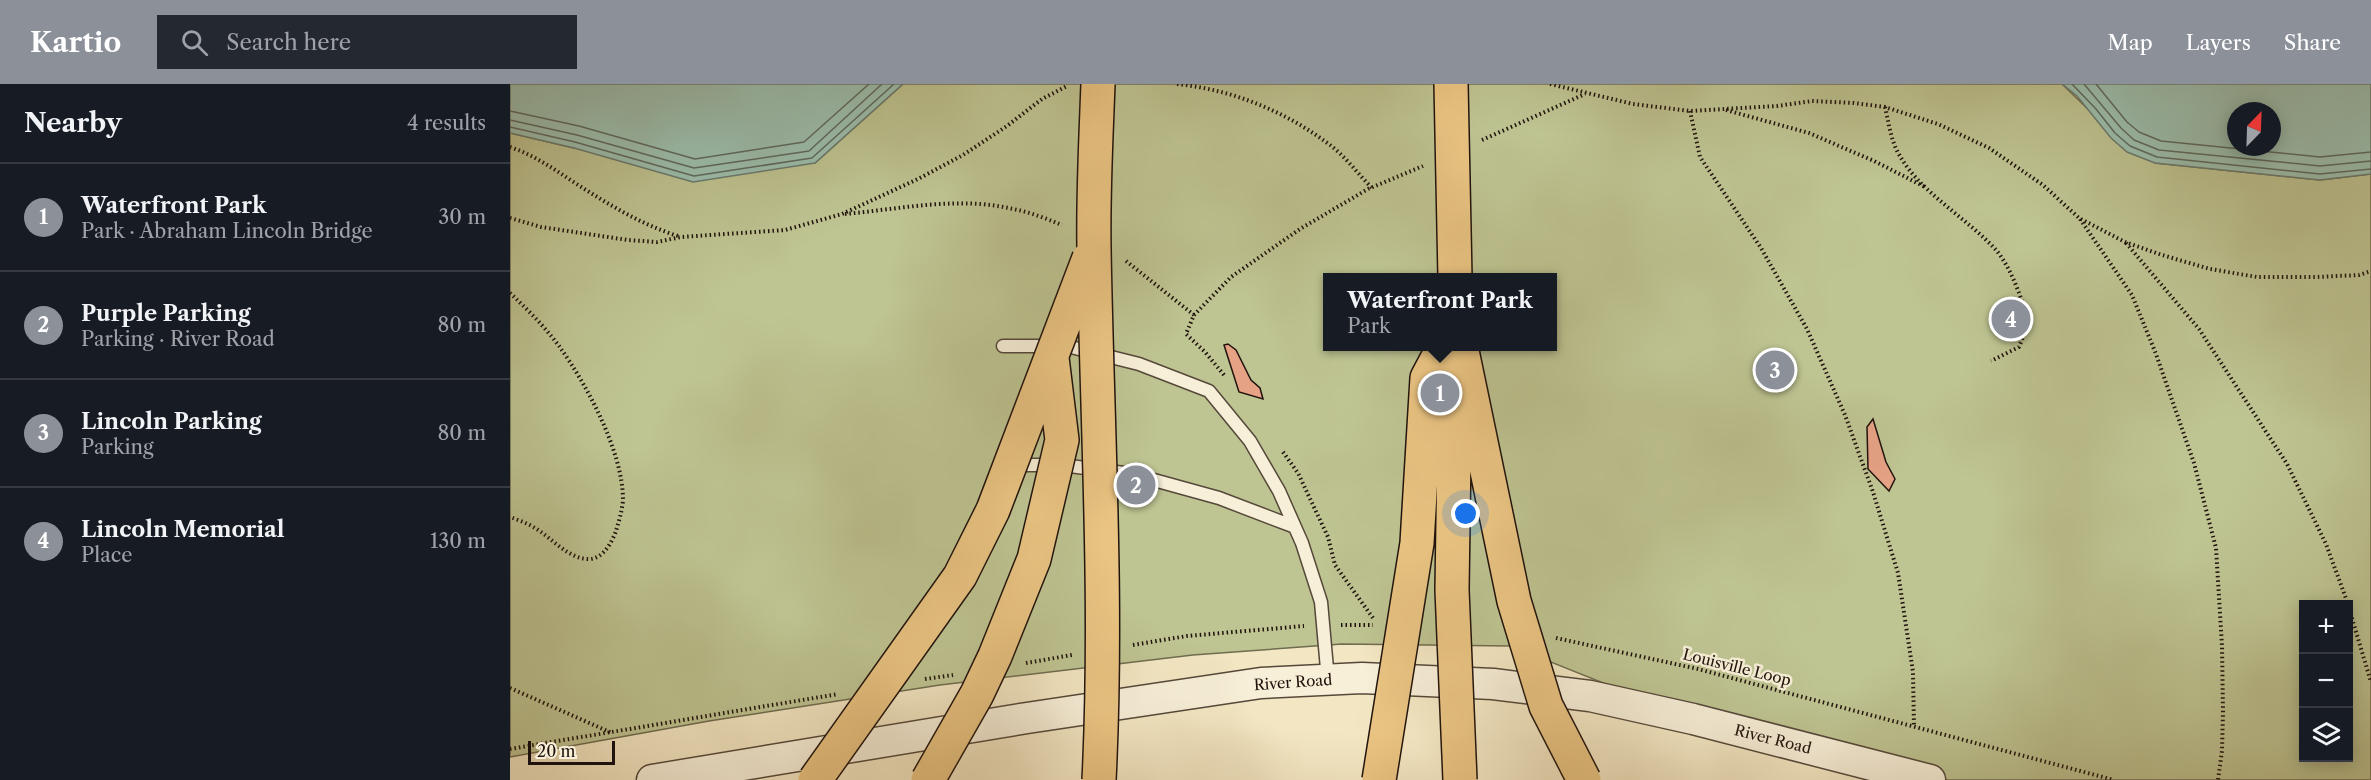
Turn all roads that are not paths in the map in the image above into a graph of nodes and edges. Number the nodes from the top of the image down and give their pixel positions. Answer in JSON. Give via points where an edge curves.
{"nodes":[{"id":1,"x":1098,"y":84,"type":"edge"},
{"id":2,"x":1451,"y":84,"type":"edge"},
{"id":3,"x":1094,"y":245,"type":"junction"},
{"id":4,"x":1455,"y":273,"type":"edge"},
{"id":5,"x":1003,"y":346,"type":"dead end"},
{"id":6,"x":1441,"y":351,"type":"edge"},
{"id":7,"x":1456,"y":351,"type":"edge"},
{"id":8,"x":1462,"y":351,"type":"edge"},
{"id":9,"x":1052,"y":353,"type":"junction"},
{"id":10,"x":1001,"y":465,"type":"dead end"},
{"id":11,"x":1295,"y":527,"type":"junction"},
{"id":12,"x":1328,"y":680,"type":"junction"},
{"id":13,"x":652,"y":780,"type":"edge"},
{"id":14,"x":816,"y":780,"type":"edge"},
{"id":15,"x":928,"y":780,"type":"edge"},
{"id":16,"x":1099,"y":780,"type":"edge"},
{"id":17,"x":1378,"y":780,"type":"edge"},
{"id":18,"x":1460,"y":780,"type":"edge"},
{"id":19,"x":1584,"y":780,"type":"edge"},
{"id":20,"x":1930,"y":780,"type":"edge"}],
"edges":[{"from":1,"to":3,"type":"highway","bridge":true},
{"from":2,"to":4,"type":"highway","bridge":true},
{"from":3,"to":9,"type":"highway","bridge":true},
{"from":3,"to":16,"type":"highway","bridge":true,"via":[[1104,584]]},
{"from":5,"to":11,"type":"lane","via":[[1067,346],[1139,364],[1209,391],[1250,441]]},
{"from":6,"to":17,"type":"highway","bridge":true,"via":[[1427,378],[1417,543]]},
{"from":7,"to":18,"type":"highway","bridge":true,"via":[[1452,590]]},
{"from":8,"to":19,"type":"highway","bridge":true,"via":[[1514,601],[1546,706]]},
{"from":9,"to":14,"type":"highway","bridge":true,"via":[[993,510],[960,576]]},
{"from":9,"to":15,"type":"highway","bridge":true,"via":[[1062,440],[1034,559],[977,694]]},
{"from":10,"to":11,"type":"lane","via":[[1062,465],[1132,474],[1219,498]]},
{"from":11,"to":12,"type":"lane","via":[[1321,602]]},
{"from":12,"to":13,"type":"street","name":"River Road","via":[[1262,683]]},
{"from":12,"to":20,"type":"street","name":"River Road","via":[[1493,684],[1590,696]]}]}
